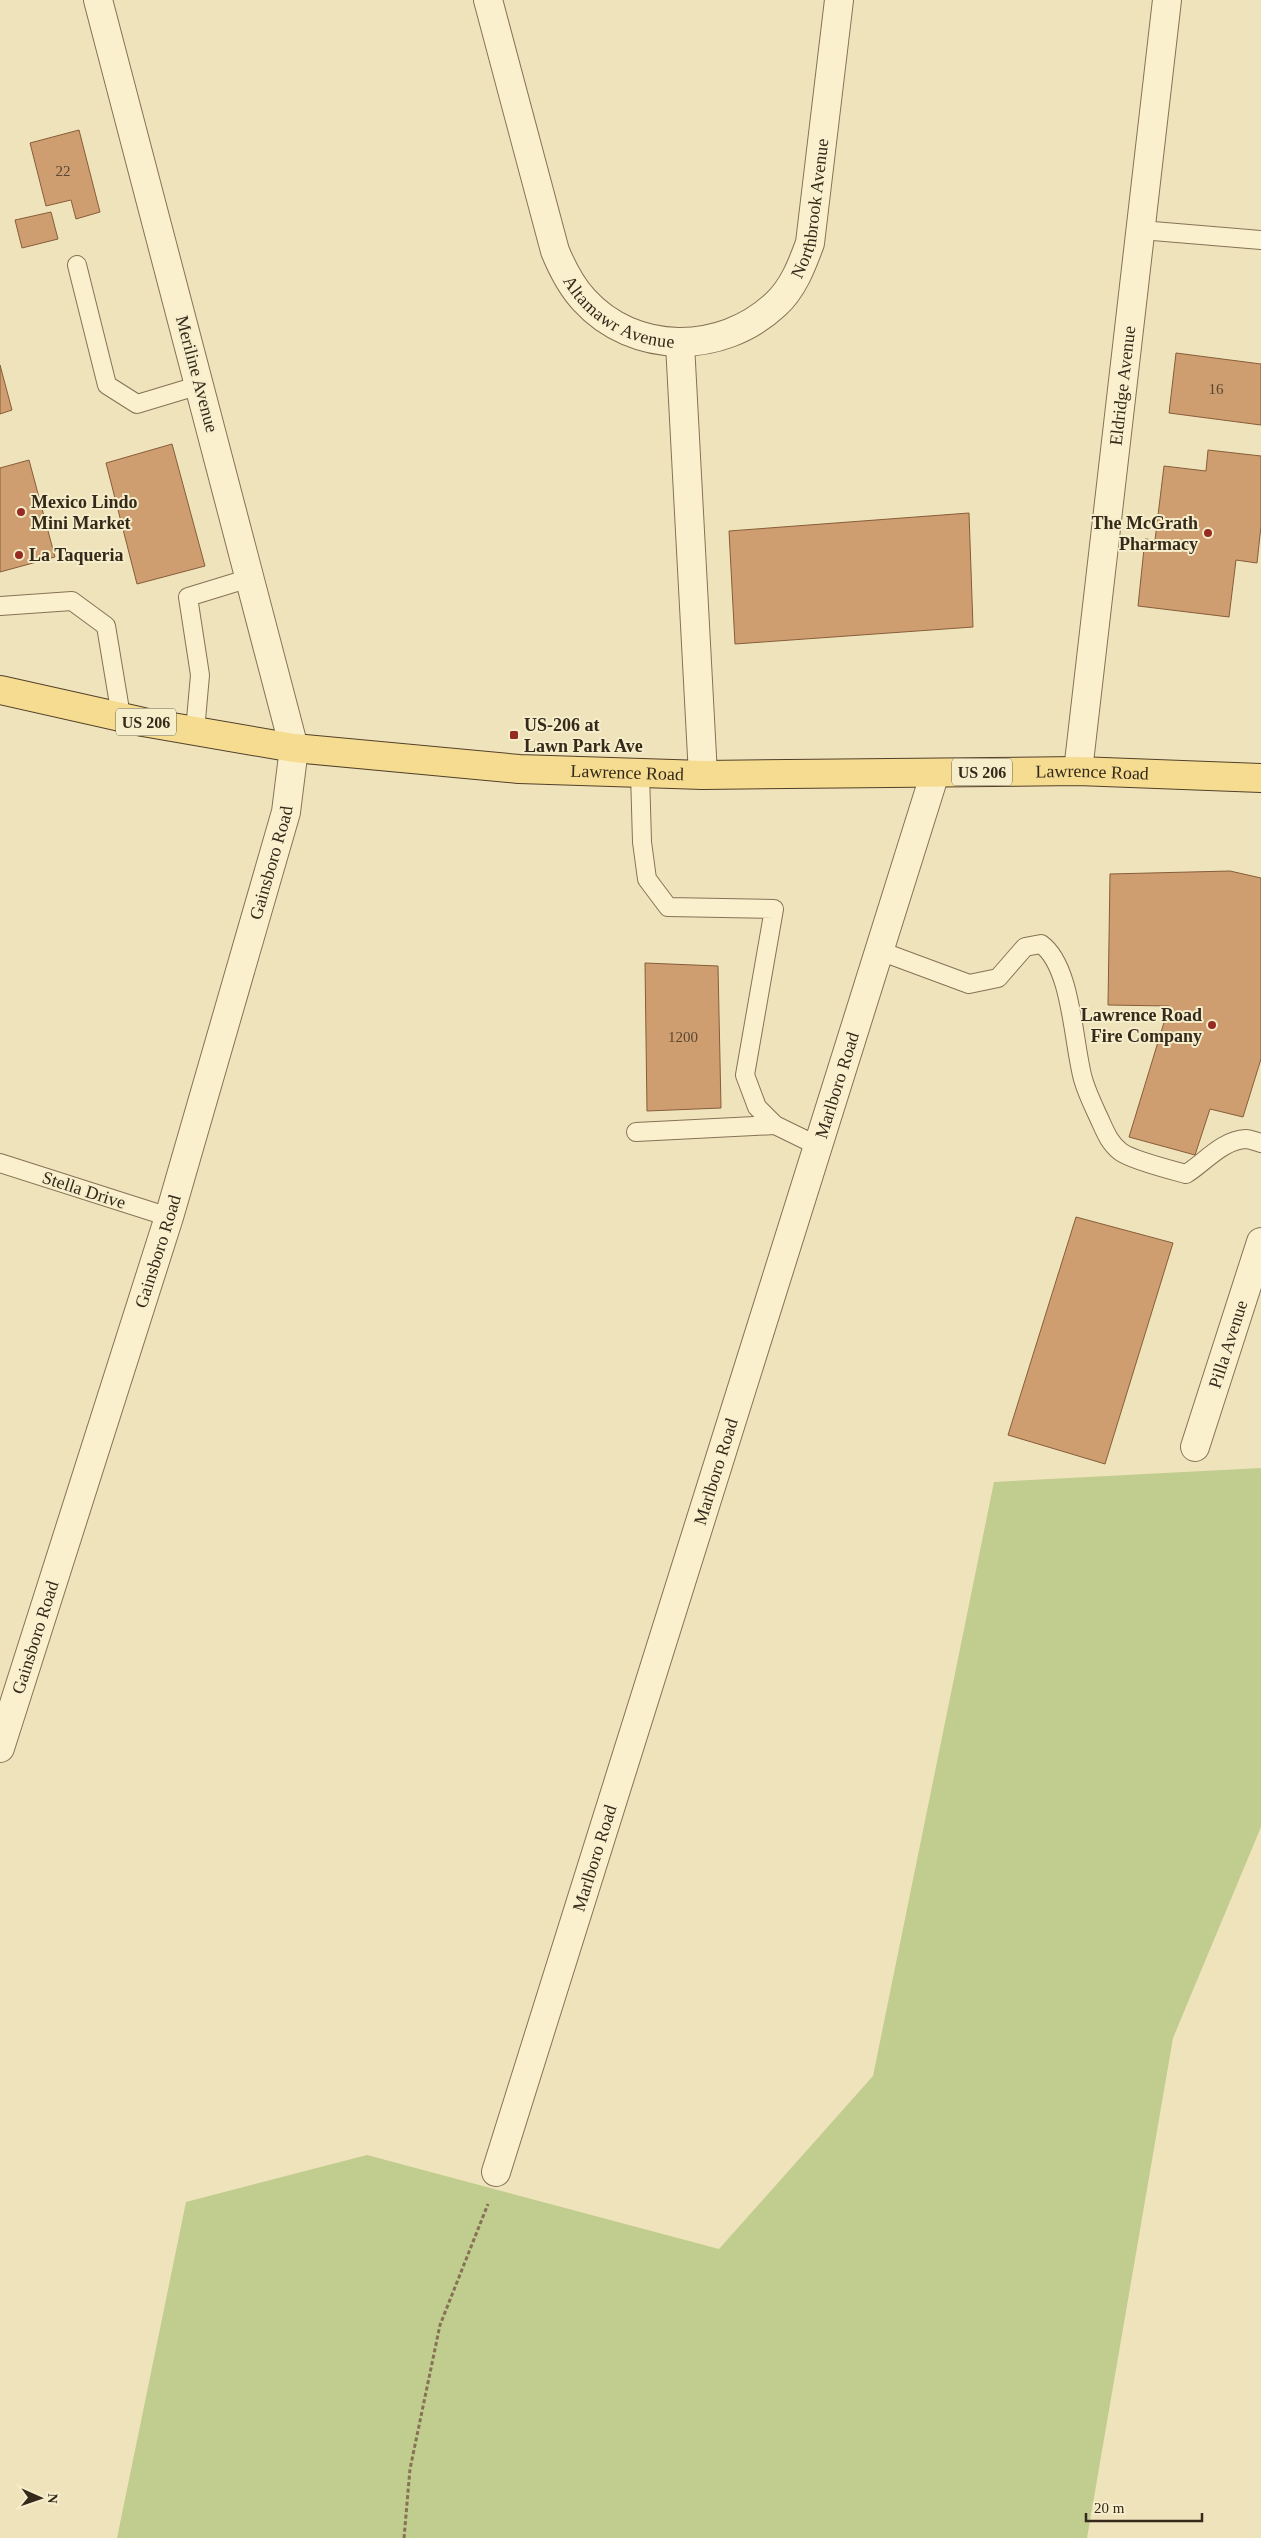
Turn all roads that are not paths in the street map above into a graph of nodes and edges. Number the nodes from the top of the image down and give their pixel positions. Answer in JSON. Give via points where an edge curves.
{"nodes":[{"id":1,"x":98,"y":0,"type":"edge"},
{"id":2,"x":488,"y":0,"type":"edge"},
{"id":3,"x":839,"y":0,"type":"edge"},
{"id":4,"x":1167,"y":0,"type":"edge"},
{"id":5,"x":1141,"y":230,"type":"junction"},
{"id":6,"x":1261,"y":240,"type":"edge"},
{"id":7,"x":77,"y":265,"type":"dead end"},
{"id":8,"x":680,"y":344,"type":"junction"},
{"id":9,"x":200,"y":385,"type":"junction"},
{"id":10,"x":250,"y":578,"type":"junction"},
{"id":11,"x":0,"y":606,"type":"edge"},
{"id":12,"x":0,"y":690,"type":"edge"},
{"id":13,"x":120,"y":716,"type":"junction"},
{"id":14,"x":195,"y":731,"type":"junction"},
{"id":15,"x":294,"y":748,"type":"junction"},
{"id":16,"x":1078,"y":772,"type":"junction"},
{"id":17,"x":640,"y":773,"type":"junction"},
{"id":18,"x":935,"y":773,"type":"junction"},
{"id":19,"x":703,"y":775,"type":"junction"},
{"id":20,"x":1261,"y":778,"type":"edge"},
{"id":21,"x":880,"y":951,"type":"junction"},
{"id":22,"x":775,"y":1125,"type":"junction"},
{"id":23,"x":636,"y":1132,"type":"dead end"},
{"id":24,"x":1261,"y":1143,"type":"edge"},
{"id":25,"x":818,"y":1146,"type":"junction"},
{"id":26,"x":0,"y":1163,"type":"edge"},
{"id":27,"x":169,"y":1217,"type":"junction"},
{"id":28,"x":1261,"y":1242,"type":"edge"},
{"id":29,"x":1195,"y":1447,"type":"dead end"},
{"id":30,"x":0,"y":1748,"type":"edge"},
{"id":31,"x":496,"y":2172,"type":"road end"}],
"edges":[{"from":1,"to":9,"type":"street","name":"Meriline Avenue"},
{"from":2,"to":8,"type":"street","name":"Altamawr Avenue","via":[[555,251],[564,272],[584,300],[614,325],[646,338]]},
{"from":3,"to":8,"type":"street","name":"Northbrook Avenue","via":[[810,243],[798,275],[776,305],[744,328],[711,340]]},
{"from":4,"to":5,"type":"street","name":"Eldridge Avenue"},
{"from":5,"to":6,"type":"lane"},
{"from":5,"to":16,"type":"street","name":"Eldridge Avenue"},
{"from":7,"to":9,"type":"lane","via":[[107,385],[136,404]]},
{"from":8,"to":19,"type":"street","name":"Altamawr Avenue"},
{"from":9,"to":10,"type":"street","name":"Meriline Avenue"},
{"from":10,"to":14,"type":"lane","via":[[188,597],[200,675]]},
{"from":10,"to":15,"type":"street","name":"Meriline Avenue"},
{"from":11,"to":13,"type":"lane","via":[[72,602],[106,626]]},
{"from":12,"to":13,"type":"main road","name":"Lawrence Road","number":"US 206"},
{"from":13,"to":14,"type":"main road","name":"Lawrence Road","number":"US 206"},
{"from":14,"to":15,"type":"main road","name":"Lawrence Road","number":"US 206"},
{"from":15,"to":17,"type":"main road","name":"Lawrence Road","number":"US 206","via":[[519,769]]},
{"from":15,"to":27,"type":"street","name":"Gainsboro Road","via":[[286,812]]},
{"from":16,"to":18,"type":"main road","name":"Lawrence Road","number":"US 206"},
{"from":16,"to":20,"type":"main road","name":"Lawrence Road","number":"US 206"},
{"from":17,"to":19,"type":"main road","name":"Lawrence Road","number":"US 206"},
{"from":17,"to":22,"type":"lane","via":[[642,842],[647,880],[668,907],[774,908],[746,1075],[757,1107]]},
{"from":18,"to":19,"type":"main road","name":"Lawrence Road","number":"US 206"},
{"from":18,"to":21,"type":"street","name":"Marlboro Road"},
{"from":21,"to":24,"type":"lane","via":[[969,984],[998,978],[1025,947],[1040,944],[1049,950],[1056,963],[1075,1028],[1088,1098],[1108,1139],[1122,1154],[1186,1174],[1220,1148],[1246,1139]]},
{"from":21,"to":25,"type":"street","name":"Marlboro Road"},
{"from":22,"to":23,"type":"lane"},
{"from":22,"to":25,"type":"lane"},
{"from":25,"to":31,"type":"street","name":"Marlboro Road"},
{"from":26,"to":27,"type":"lane","name":"Stella Drive"},
{"from":27,"to":30,"type":"street","name":"Gainsboro Road"},
{"from":28,"to":29,"type":"street","name":"Pilla Avenue"}]}
